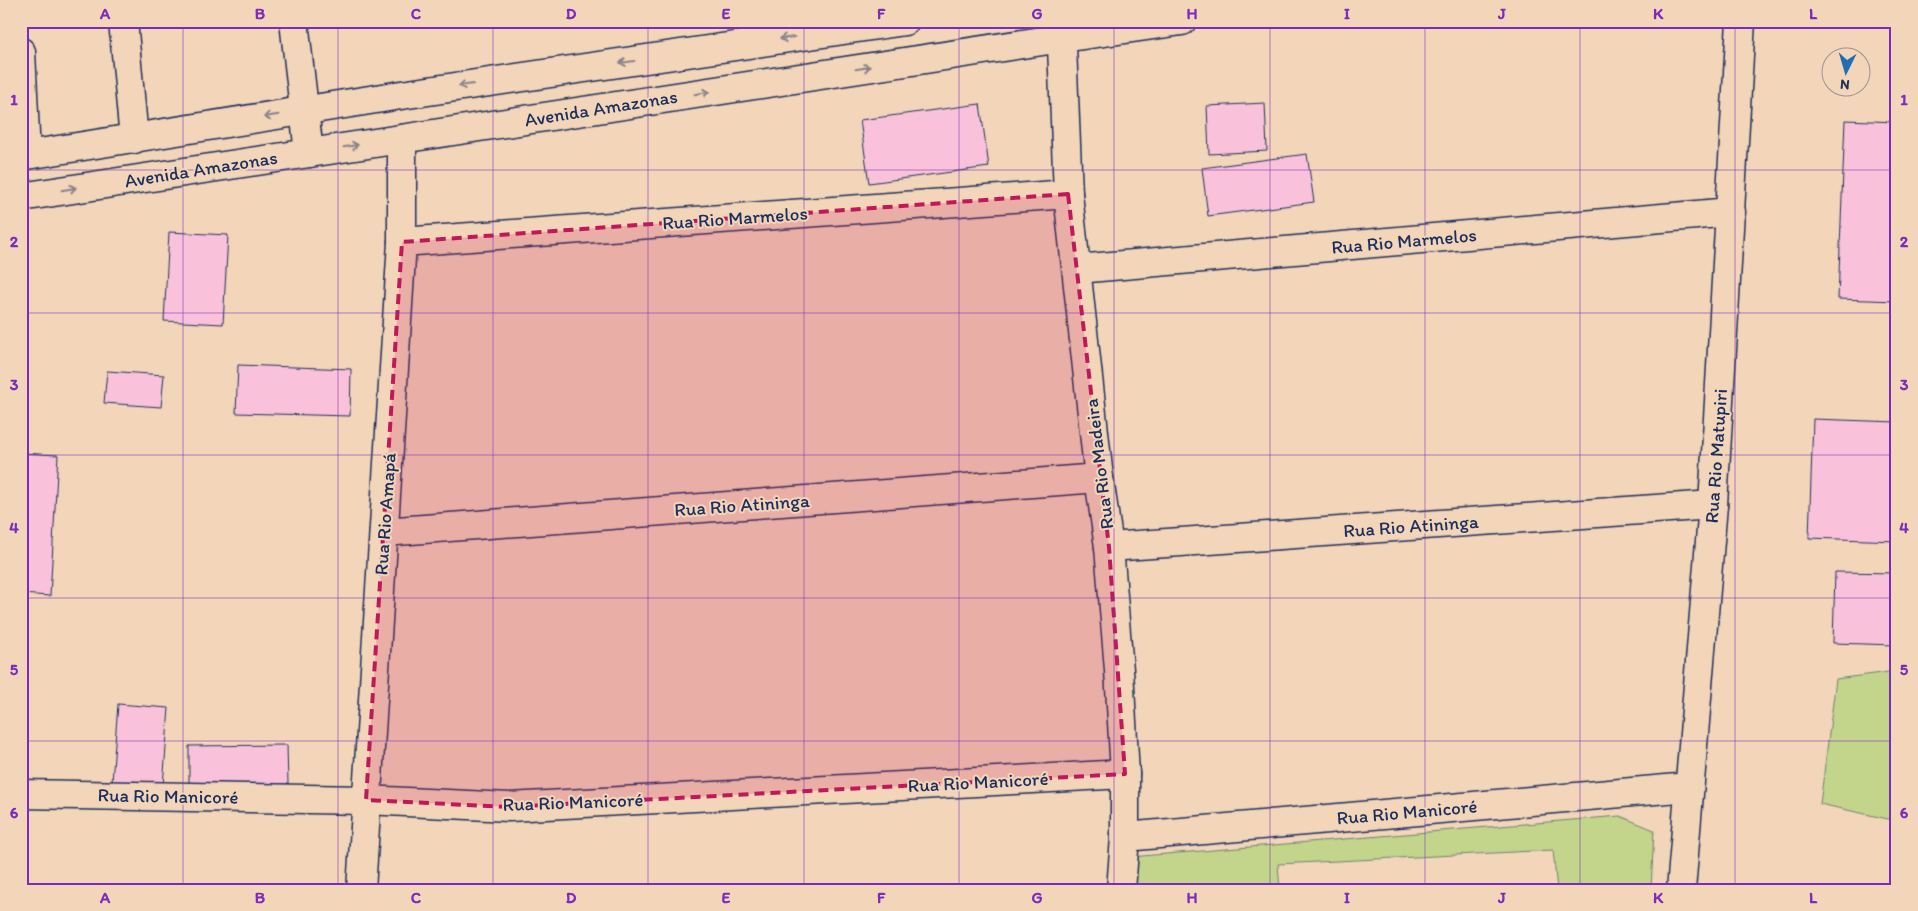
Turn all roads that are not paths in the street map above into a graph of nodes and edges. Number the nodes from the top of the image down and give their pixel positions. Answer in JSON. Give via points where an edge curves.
{"nodes":[{"id":1,"x":123,"y":21,"type":"edge"},
{"id":2,"x":294,"y":21,"type":"edge"},
{"id":3,"x":905,"y":21,"type":"edge"},
{"id":4,"x":1182,"y":21,"type":"edge"},
{"id":5,"x":1741,"y":21,"type":"edge"},
{"id":6,"x":1062,"y":30,"type":"edge"},
{"id":7,"x":21,"y":52,"type":"edge"},
{"id":8,"x":304,"y":111,"type":"junction"},
{"id":9,"x":134,"y":139,"type":"junction"},
{"id":10,"x":402,"y":139,"type":"junction"},
{"id":11,"x":309,"y":153,"type":"junction"},
{"id":12,"x":23,"y":156,"type":"edge"},
{"id":13,"x":1068,"y":194,"type":"junction"},
{"id":14,"x":21,"y":197,"type":"edge"},
{"id":15,"x":1731,"y":212,"type":"junction"},
{"id":16,"x":402,"y":242,"type":"junction"},
{"id":17,"x":1077,"y":269,"type":"junction"},
{"id":18,"x":1099,"y":478,"type":"junction"},
{"id":19,"x":1713,"y":505,"type":"junction"},
{"id":20,"x":384,"y":532,"type":"junction"},
{"id":21,"x":1109,"y":547,"type":"junction"},
{"id":22,"x":1125,"y":774,"type":"junction"},
{"id":23,"x":1689,"y":787,"type":"junction"},
{"id":24,"x":21,"y":794,"type":"edge"},
{"id":25,"x":366,"y":800,"type":"junction"},
{"id":26,"x":1125,"y":837,"type":"junction"},
{"id":27,"x":361,"y":890,"type":"edge"},
{"id":28,"x":1121,"y":890,"type":"edge"},
{"id":29,"x":1681,"y":890,"type":"edge"}],
"edges":[{"from":1,"to":9,"type":"street"},
{"from":2,"to":8,"type":"street"},
{"from":3,"to":8,"type":"street","one_way":true},
{"from":4,"to":6,"type":"street","name":"Avenida Amazonas"},
{"from":5,"to":15,"type":"street","name":"Rua Rio Matupiri"},
{"from":10,"to":6,"type":"street","name":"Avenida Amazonas","one_way":true},
{"from":6,"to":13,"type":"street","name":"Rua Rio Madeira"},
{"from":7,"to":12,"type":"street"},
{"from":8,"to":9,"type":"street","one_way":true},
{"from":8,"to":11,"type":"street"},
{"from":9,"to":12,"type":"street"},
{"from":11,"to":10,"type":"street","name":"Avenida Amazonas","one_way":true},
{"from":10,"to":16,"type":"street","name":"Rua Rio Amapá"},
{"from":14,"to":11,"type":"street","name":"Avenida Amazonas","one_way":true},
{"from":13,"to":16,"type":"street","name":"Rua Rio Marmelos"},
{"from":13,"to":17,"type":"street","name":"Rua Rio Madeira"},
{"from":15,"to":17,"type":"street","name":"Rua Rio Marmelos"},
{"from":15,"to":19,"type":"street","name":"Rua Rio Matupiri"},
{"from":16,"to":20,"type":"street","name":"Rua Rio Amapá"},
{"from":17,"to":18,"type":"street","name":"Rua Rio Madeira"},
{"from":18,"to":20,"type":"street","name":"Rua Rio Atininga"},
{"from":18,"to":21,"type":"street","name":"Rua Rio Madeira"},
{"from":19,"to":21,"type":"street","name":"Rua Rio Atininga"},
{"from":19,"to":23,"type":"street","name":"Rua Rio Matupiri"},
{"from":20,"to":25,"type":"street","name":"Rua Rio Amapá"},
{"from":21,"to":22,"type":"street","name":"Rua Rio Madeira"},
{"from":22,"to":25,"type":"street","name":"Rua Rio Manicoré","via":[[509,806]]},
{"from":22,"to":26,"type":"street","name":"Rua Rio Madeira"},
{"from":23,"to":26,"type":"street","name":"Rua Rio Manicoré"},
{"from":23,"to":29,"type":"street","name":"Rua Rio Matupiri"},
{"from":24,"to":25,"type":"street","name":"Rua Rio Manicoré"},
{"from":25,"to":27,"type":"street","name":"Rua Rio Amapá"},
{"from":26,"to":28,"type":"street","name":"Rua Rio Madeira"}]}
